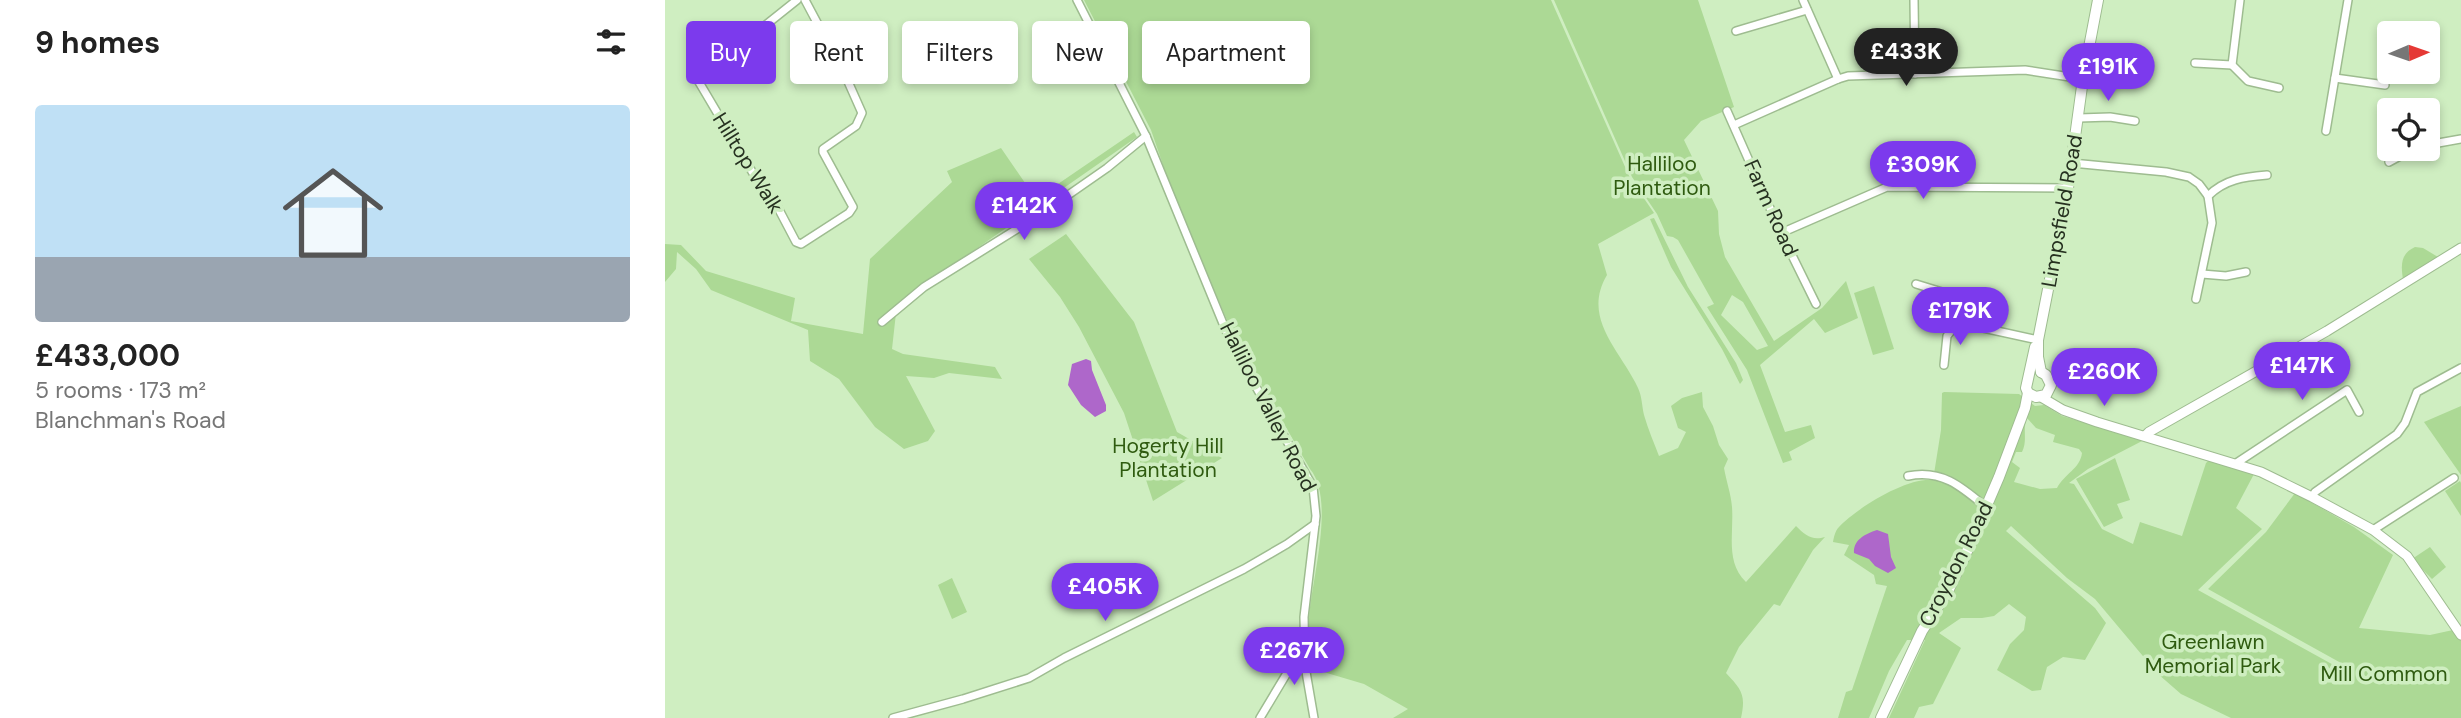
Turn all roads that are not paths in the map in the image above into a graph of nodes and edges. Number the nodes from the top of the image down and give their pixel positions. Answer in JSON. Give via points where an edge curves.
{"nodes":[{"id":1,"x":797,"y":0,"type":"edge"},
{"id":2,"x":805,"y":0,"type":"edge"},
{"id":3,"x":1077,"y":0,"type":"edge"},
{"id":4,"x":1803,"y":0,"type":"edge"},
{"id":5,"x":1914,"y":0,"type":"edge"},
{"id":6,"x":2098,"y":0,"type":"edge"},
{"id":7,"x":2240,"y":0,"type":"edge"},
{"id":8,"x":2348,"y":0,"type":"edge"},
{"id":9,"x":1807,"y":10,"type":"junction"},
{"id":10,"x":1736,"y":31,"type":"dead end"},
{"id":11,"x":2195,"y":63,"type":"dead end"},
{"id":12,"x":2232,"y":65,"type":"junction"},
{"id":13,"x":1915,"y":74,"type":"junction"},
{"id":14,"x":2335,"y":78,"type":"junction"},
{"id":15,"x":1839,"y":79,"type":"junction"},
{"id":16,"x":2084,"y":79,"type":"junction"},
{"id":17,"x":2385,"y":85,"type":"dead end"},
{"id":18,"x":2279,"y":88,"type":"dead end"},
{"id":19,"x":1727,"y":110,"type":"dead end"},
{"id":20,"x":2079,"y":118,"type":"junction"},
{"id":21,"x":2135,"y":121,"type":"dead end"},
{"id":22,"x":1734,"y":125,"type":"junction"},
{"id":23,"x":2326,"y":131,"type":"dead end"},
{"id":24,"x":1146,"y":136,"type":"junction"},
{"id":25,"x":2461,"y":139,"type":"edge"},
{"id":26,"x":2440,"y":143,"type":"edge"},
{"id":27,"x":2073,"y":163,"type":"junction"},
{"id":28,"x":2267,"y":175,"type":"dead end"},
{"id":29,"x":2068,"y":188,"type":"junction"},
{"id":30,"x":2208,"y":196,"type":"junction"},
{"id":31,"x":1781,"y":233,"type":"junction"},
{"id":32,"x":2461,"y":248,"type":"edge"},
{"id":33,"x":2246,"y":272,"type":"dead end"},
{"id":34,"x":2202,"y":274,"type":"junction"},
{"id":35,"x":1916,"y":284,"type":"dead end"},
{"id":36,"x":2196,"y":299,"type":"dead end"},
{"id":37,"x":1816,"y":304,"type":"dead end"},
{"id":38,"x":883,"y":322,"type":"dead end"},
{"id":39,"x":1973,"y":326,"type":"junction"},
{"id":40,"x":2038,"y":340,"type":"junction"},
{"id":41,"x":1944,"y":365,"type":"dead end"},
{"id":42,"x":2461,"y":368,"type":"edge"},
{"id":43,"x":2041,"y":372,"type":"junction"},
{"id":44,"x":2027,"y":376,"type":"junction"},
{"id":45,"x":2039,"y":395,"type":"junction"},
{"id":46,"x":2359,"y":412,"type":"dead end"},
{"id":47,"x":2145,"y":435,"type":"junction"},
{"id":48,"x":2235,"y":464,"type":"junction"},
{"id":49,"x":1908,"y":476,"type":"dead end"},
{"id":50,"x":2454,"y":478,"type":"dead end"},
{"id":51,"x":2312,"y":497,"type":"junction"},
{"id":52,"x":1987,"y":508,"type":"junction"},
{"id":53,"x":1315,"y":524,"type":"junction"},
{"id":54,"x":2373,"y":530,"type":"junction"},
{"id":55,"x":2461,"y":635,"type":"edge"},
{"id":56,"x":1305,"y":643,"type":"junction"},
{"id":57,"x":893,"y":718,"type":"edge"},
{"id":58,"x":1260,"y":718,"type":"edge"},
{"id":59,"x":1314,"y":718,"type":"edge"},
{"id":60,"x":1881,"y":718,"type":"edge"}],
"edges":[{"from":1,"to":2,"type":"street","name":"Hilltop Walk","via":[[698,68],[696,76],[801,244],[853,207],[823,149],[856,126],[862,113]]},
{"from":3,"to":24,"type":"street","name":"Halliloo Valley Road"},
{"from":4,"to":9,"type":"street"},
{"from":5,"to":13,"type":"street"},
{"from":6,"to":16,"type":"main road","name":"Limpsfield Road"},
{"from":7,"to":12,"type":"street"},
{"from":8,"to":14,"type":"street"},
{"from":9,"to":10,"type":"street"},
{"from":9,"to":15,"type":"street"},
{"from":11,"to":12,"type":"street"},
{"from":12,"to":18,"type":"street","via":[[2248,81]]},
{"from":13,"to":15,"type":"street"},
{"from":13,"to":16,"type":"street","via":[[2025,70]]},
{"from":14,"to":17,"type":"street"},
{"from":14,"to":23,"type":"street"},
{"from":15,"to":22,"type":"street"},
{"from":16,"to":20,"type":"main road","name":"Limpsfield Road"},
{"from":19,"to":22,"type":"street","name":"Farm Road"},
{"from":20,"to":21,"type":"street"},
{"from":20,"to":27,"type":"main road","name":"Limpsfield Road"},
{"from":22,"to":31,"type":"street","name":"Farm Road"},
{"from":24,"to":38,"type":"street","via":[[1038,216],[924,287]]},
{"from":24,"to":53,"type":"street","name":"Halliloo Valley Road","via":[[1231,343],[1309,479]]},
{"from":25,"to":26,"type":"street"},
{"from":27,"to":29,"type":"main road","name":"Limpsfield Road"},
{"from":27,"to":30,"type":"street","via":[[2189,177]]},
{"from":28,"to":30,"type":"street","via":[[2238,178]]},
{"from":29,"to":31,"type":"street","via":[[1887,187]]},
{"from":29,"to":40,"type":"main road","name":"Limpsfield Road"},
{"from":30,"to":34,"type":"street","via":[[2212,223]]},
{"from":31,"to":37,"type":"street","name":"Farm Road"},
{"from":32,"to":47,"type":"street"},
{"from":33,"to":34,"type":"street"},
{"from":34,"to":36,"type":"street"},
{"from":35,"to":39,"type":"street","via":[[1965,299]]},
{"from":39,"to":40,"type":"street"},
{"from":39,"to":41,"type":"street","via":[[1955,326],[1947,336]]},
{"from":40,"to":43,"type":"main road","name":"Limpsfield Road"},
{"from":40,"to":44,"type":"main road","name":"Limpsfield Road"},
{"from":42,"to":51,"type":"street","via":[[2417,392],[2397,434]]},
{"from":43,"to":44,"type":"main road"},
{"from":43,"to":45,"type":"main road","via":[[2050,380]]},
{"from":44,"to":45,"type":"main road","via":[[2025,388]]},
{"from":45,"to":47,"type":"street","via":[[2074,414]]},
{"from":45,"to":52,"type":"main road","name":"Croydon Road","via":[[2025,408]]},
{"from":46,"to":48,"type":"street","via":[[2347,390]]},
{"from":47,"to":48,"type":"street"},
{"from":48,"to":51,"type":"street"},
{"from":49,"to":52,"type":"street","via":[[1943,477]]},
{"from":50,"to":54,"type":"street"},
{"from":51,"to":54,"type":"street"},
{"from":52,"to":60,"type":"main road","name":"Croydon Road"},
{"from":53,"to":56,"type":"street","name":"Halliloo Valley Road"},
{"from":53,"to":57,"type":"street","via":[[1244,569],[1029,678]]},
{"from":54,"to":55,"type":"street","via":[[2407,556]]},
{"from":56,"to":58,"type":"street"},
{"from":56,"to":59,"type":"street","name":"Halliloo Valley Road"}]}
